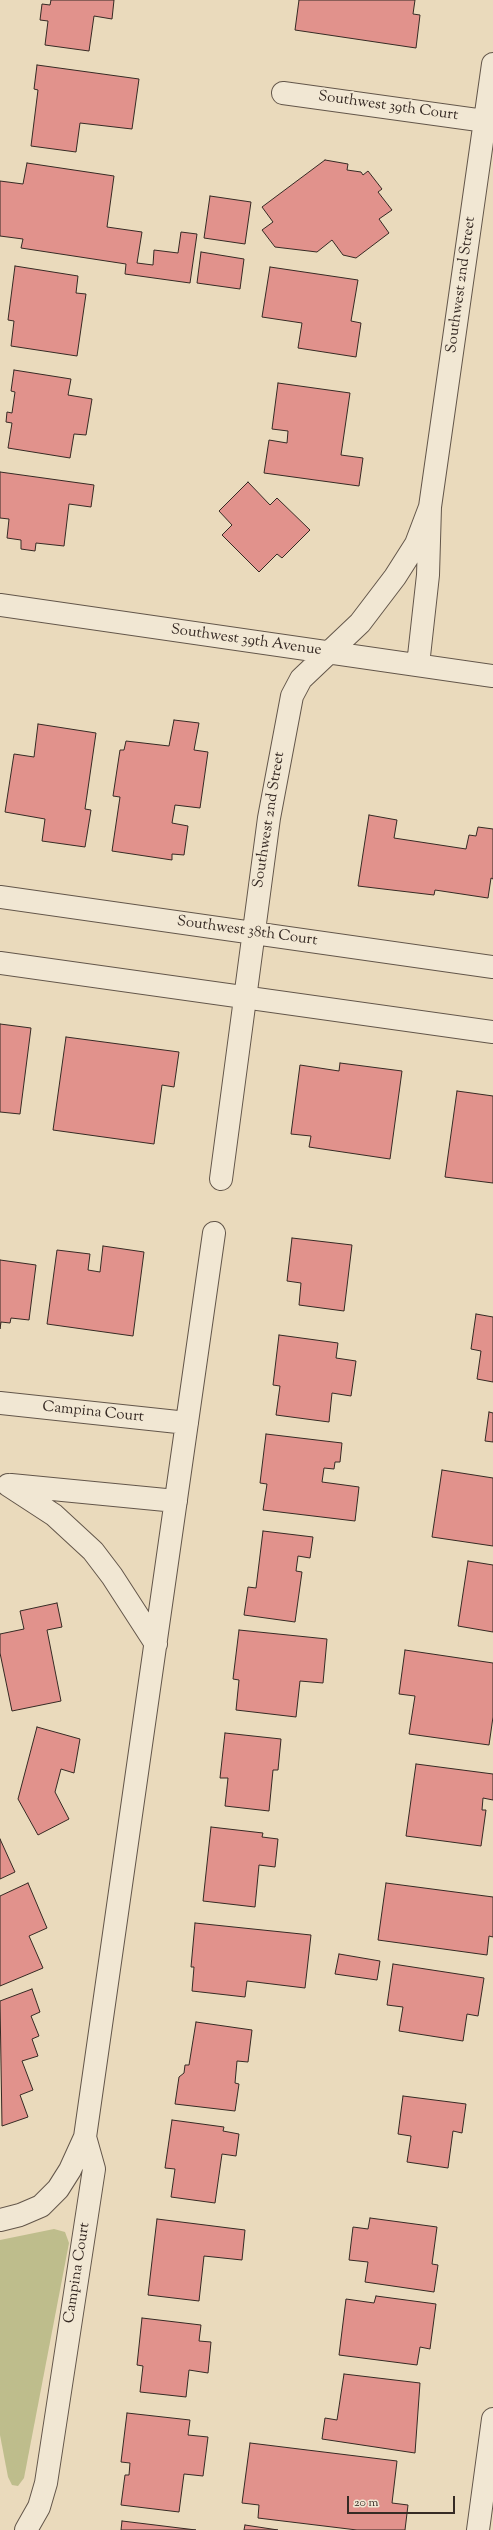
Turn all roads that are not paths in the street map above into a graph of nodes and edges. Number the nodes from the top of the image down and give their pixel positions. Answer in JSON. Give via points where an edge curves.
{"nodes":[{"id":1,"x":493,"y":64,"type":"edge"},
{"id":2,"x":283,"y":93,"type":"dead end"},
{"id":3,"x":489,"y":121,"type":"edge"},
{"id":4,"x":430,"y":507,"type":"junction"},
{"id":5,"x":0,"y":605,"type":"edge"},
{"id":6,"x":330,"y":652,"type":"junction"},
{"id":7,"x":418,"y":665,"type":"junction"},
{"id":8,"x":493,"y":676,"type":"edge"},
{"id":9,"x":0,"y":897,"type":"edge"},
{"id":10,"x":254,"y":933,"type":"junction"},
{"id":11,"x":0,"y":963,"type":"edge"},
{"id":12,"x":493,"y":967,"type":"edge"},
{"id":13,"x":246,"y":998,"type":"junction"},
{"id":14,"x":493,"y":1032,"type":"edge"},
{"id":15,"x":221,"y":1180,"type":"dead end"},
{"id":16,"x":214,"y":1233,"type":"dead end"},
{"id":17,"x":0,"y":1403,"type":"edge"},
{"id":18,"x":187,"y":1423,"type":"junction"},
{"id":19,"x":4,"y":1484,"type":"edge"},
{"id":20,"x":176,"y":1501,"type":"junction"},
{"id":21,"x":156,"y":1644,"type":"junction"},
{"id":22,"x":85,"y":2137,"type":"junction"},
{"id":23,"x":0,"y":2220,"type":"edge"},
{"id":24,"x":493,"y":2419,"type":"edge"},
{"id":25,"x":26,"y":2530,"type":"edge"},
{"id":26,"x":478,"y":2530,"type":"edge"}],
"edges":[{"from":1,"to":3,"type":"street","name":"Southwest 2nd Street"},
{"from":2,"to":3,"type":"street","name":"Southwest 39th Court"},
{"from":3,"to":4,"type":"street","name":"Southwest 2nd Street"},
{"from":4,"to":6,"type":"street","name":"Southwest 2nd Street","via":[[424,528],[408,559],[360,623]]},
{"from":4,"to":7,"type":"street","name":"Southwest 2nd Street","via":[[428,575]]},
{"from":5,"to":6,"type":"street","name":"Southwest 39th Avenue"},
{"from":6,"to":7,"type":"street","name":"Southwest 39th Avenue"},
{"from":6,"to":10,"type":"street","name":"Southwest 2nd Street","via":[[301,679],[292,696],[269,818]]},
{"from":7,"to":8,"type":"street","name":"Southwest 39th Avenue"},
{"from":9,"to":10,"type":"street","name":"Southwest 38th Court"},
{"from":10,"to":12,"type":"street","name":"Southwest 38th Court"},
{"from":10,"to":13,"type":"street","name":"Southwest 2nd Street"},
{"from":11,"to":13,"type":"street"},
{"from":13,"to":14,"type":"street"},
{"from":13,"to":15,"type":"street","name":"Southwest 2nd Street"},
{"from":16,"to":18,"type":"street"},
{"from":17,"to":18,"type":"street","name":"Campina Court"},
{"from":18,"to":20,"type":"street"},
{"from":19,"to":20,"type":"street"},
{"from":19,"to":21,"type":"street","via":[[54,1515],[93,1551]]},
{"from":20,"to":21,"type":"street"},
{"from":21,"to":22,"type":"street"},
{"from":22,"to":23,"type":"street","via":[[58,2189],[41,2206],[20,2216]]},
{"from":22,"to":25,"type":"street","name":"Campina Court","via":[[94,2169],[46,2484],[39,2507]]},
{"from":24,"to":26,"type":"street"}]}
